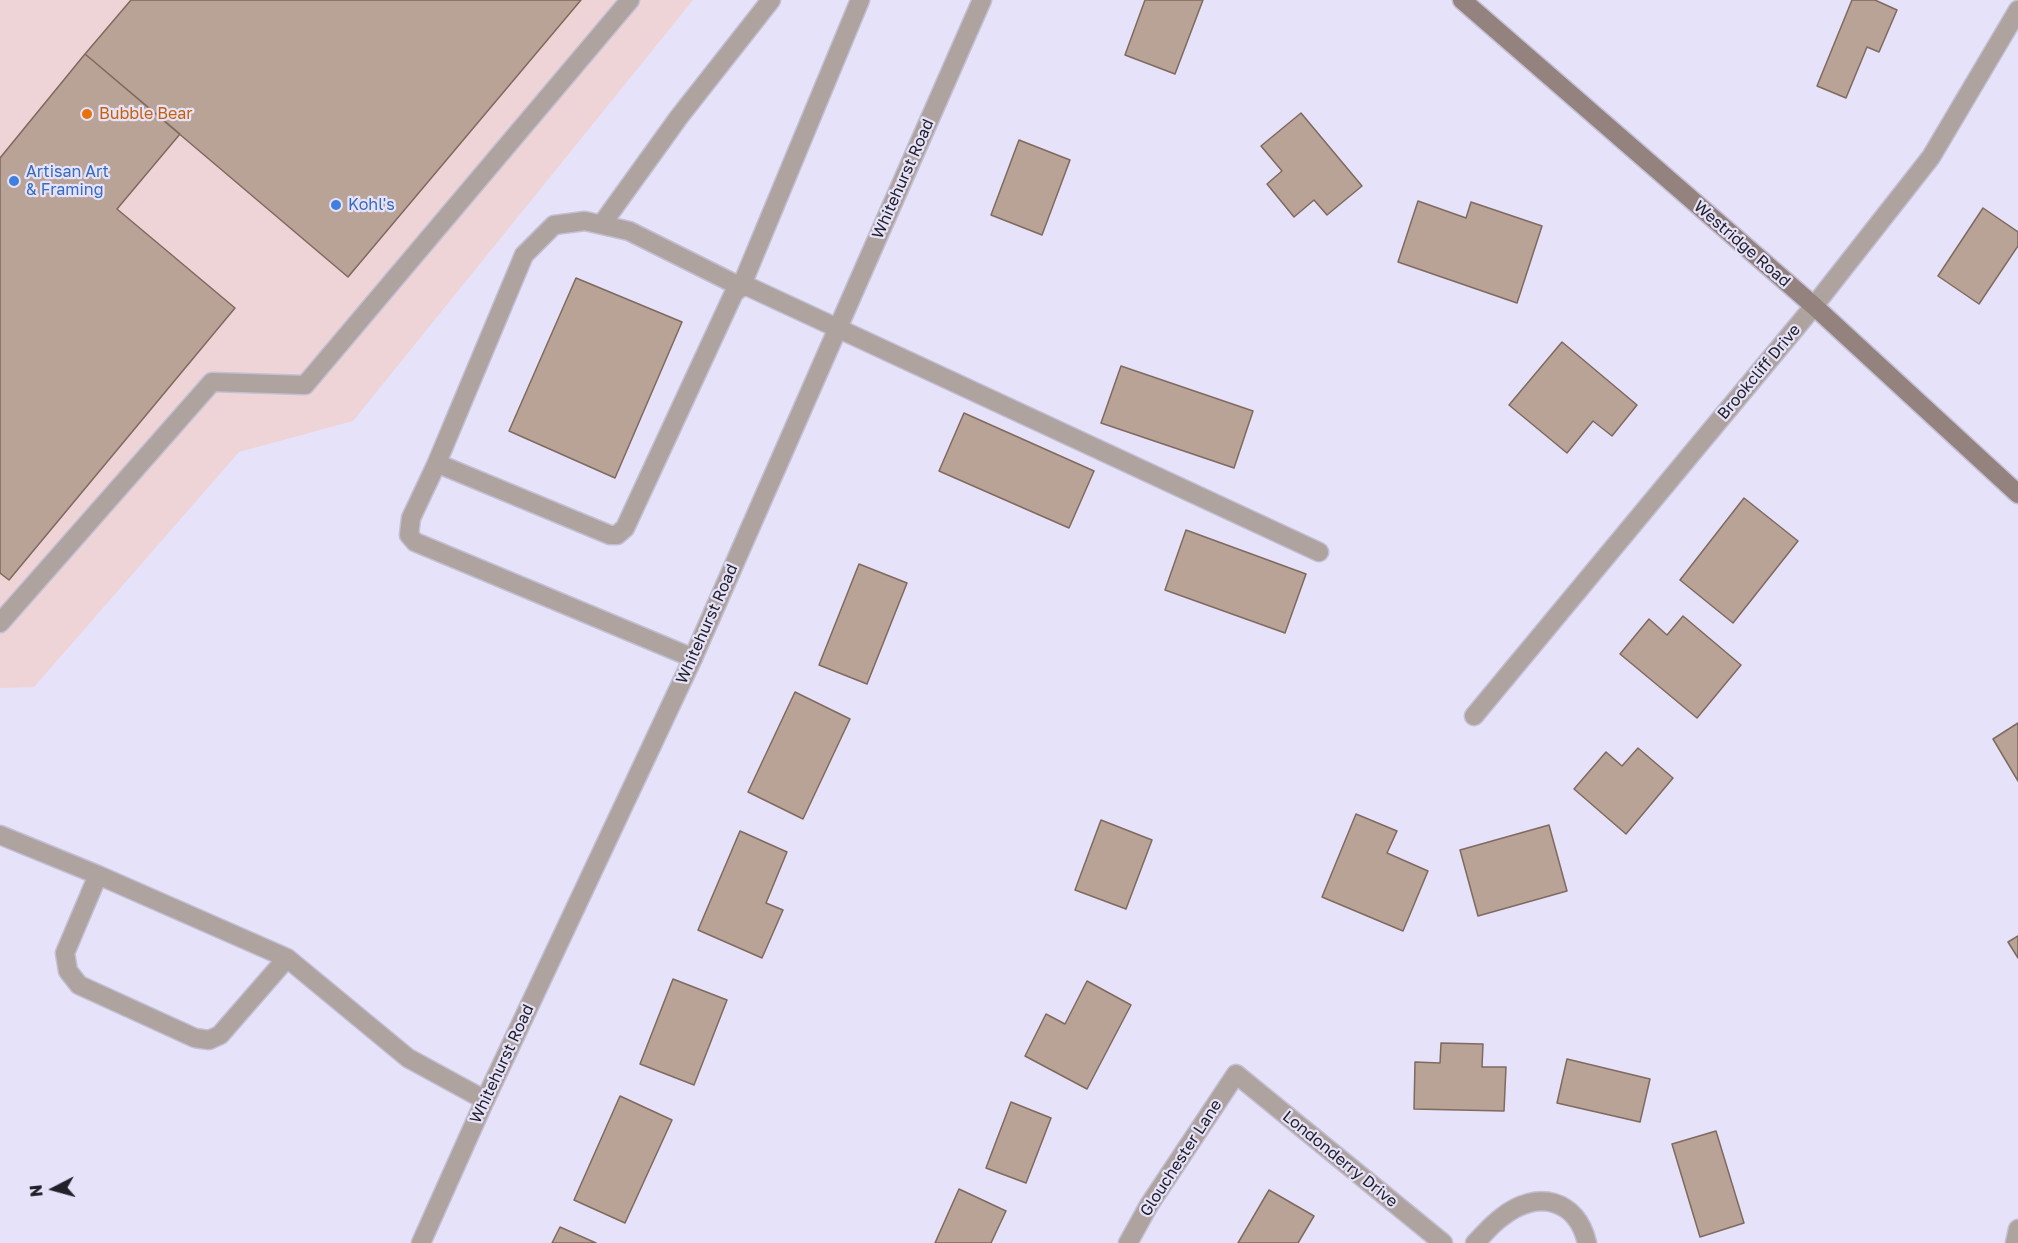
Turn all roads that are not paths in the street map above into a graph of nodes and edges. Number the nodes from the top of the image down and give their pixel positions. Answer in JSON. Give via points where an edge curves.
{"nodes":[{"id":1,"x":630,"y":0,"type":"edge"},
{"id":2,"x":771,"y":0,"type":"edge"},
{"id":3,"x":860,"y":0,"type":"edge"},
{"id":4,"x":982,"y":0,"type":"edge"},
{"id":5,"x":1462,"y":0,"type":"edge"},
{"id":6,"x":2018,"y":10,"type":"edge"},
{"id":7,"x":602,"y":224,"type":"junction"},
{"id":8,"x":741,"y":287,"type":"junction"},
{"id":9,"x":1814,"y":306,"type":"junction"},
{"id":10,"x":837,"y":328,"type":"junction"},
{"id":11,"x":436,"y":465,"type":"junction"},
{"id":12,"x":2018,"y":494,"type":"edge"},
{"id":13,"x":1319,"y":552,"type":"dead end"},
{"id":14,"x":0,"y":623,"type":"edge"},
{"id":15,"x":693,"y":658,"type":"junction"},
{"id":16,"x":1474,"y":716,"type":"dead end"},
{"id":17,"x":0,"y":835,"type":"edge"},
{"id":18,"x":98,"y":875,"type":"junction"},
{"id":19,"x":287,"y":958,"type":"junction"},
{"id":20,"x":1236,"y":1074,"type":"joint"},
{"id":21,"x":485,"y":1100,"type":"junction"},
{"id":22,"x":2018,"y":1229,"type":"edge"},
{"id":23,"x":421,"y":1243,"type":"edge"},
{"id":24,"x":1128,"y":1243,"type":"edge"},
{"id":25,"x":1443,"y":1243,"type":"edge"},
{"id":26,"x":1475,"y":1243,"type":"edge"},
{"id":27,"x":1587,"y":1243,"type":"edge"},
{"id":28,"x":2015,"y":1243,"type":"edge"}],
"edges":[{"from":1,"to":14,"type":"street","via":[[305,385],[212,382]]},
{"from":2,"to":7,"type":"street"},
{"from":3,"to":8,"type":"street"},
{"from":4,"to":10,"type":"street","name":"Whitehurst Road"},
{"from":5,"to":9,"type":"main road","name":"Westridge Road"},
{"from":6,"to":9,"type":"street","name":"Brookcliff Drive","via":[[1931,157]]},
{"from":7,"to":8,"type":"street","via":[[629,231]]},
{"from":7,"to":11,"type":"street","via":[[585,220],[554,225],[524,255]]},
{"from":8,"to":10,"type":"street"},
{"from":8,"to":11,"type":"street","via":[[734,293],[626,528],[617,535]]},
{"from":9,"to":12,"type":"main road","name":"Westridge Road"},
{"from":9,"to":16,"type":"street","name":"Brookcliff Drive"},
{"from":10,"to":13,"type":"street"},
{"from":10,"to":15,"type":"street","name":"Whitehurst Road"},
{"from":11,"to":15,"type":"street","via":[[411,518],[409,536],[415,542]]},
{"from":15,"to":21,"type":"street","name":"Whitehurst Road"},
{"from":17,"to":18,"type":"street"},
{"from":18,"to":19,"type":"street"},
{"from":18,"to":19,"type":"street","via":[[65,953],[68,971],[79,985],[195,1038],[209,1040],[219,1035]]},
{"from":19,"to":21,"type":"street","via":[[408,1058]]},
{"from":20,"to":24,"type":"street","name":"Glouchester Lane"},
{"from":20,"to":25,"type":"street","name":"Londonderry Drive"},
{"from":21,"to":23,"type":"street","name":"Whitehurst Road"},
{"from":22,"to":28,"type":"street"},
{"from":26,"to":27,"type":"street","via":[[1502,1216],[1539,1202],[1568,1208],[1584,1227]]}]}
